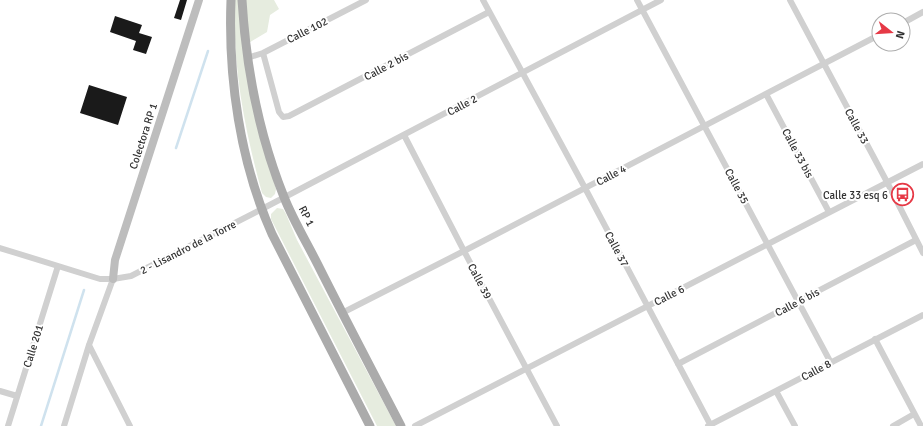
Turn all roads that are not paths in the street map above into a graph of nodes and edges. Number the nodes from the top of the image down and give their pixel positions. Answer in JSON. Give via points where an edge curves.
{"nodes":[{"id":1,"x":199,"y":0,"type":"edge"},
{"id":2,"x":231,"y":0,"type":"edge"},
{"id":3,"x":242,"y":0,"type":"edge"},
{"id":4,"x":366,"y":0,"type":"edge"},
{"id":5,"x":483,"y":0,"type":"edge"},
{"id":6,"x":637,"y":0,"type":"edge"},
{"id":7,"x":661,"y":0,"type":"edge"},
{"id":8,"x":790,"y":0,"type":"edge"},
{"id":9,"x":642,"y":10,"type":"junction"},
{"id":10,"x":489,"y":12,"type":"junction"},
{"id":11,"x":923,"y":12,"type":"edge"},
{"id":12,"x":911,"y":19,"type":"edge"},
{"id":13,"x":871,"y":39,"type":"edge"},
{"id":14,"x":263,"y":53,"type":"junction"},
{"id":15,"x":247,"y":58,"type":"junction"},
{"id":16,"x":824,"y":64,"type":"junction"},
{"id":17,"x":522,"y":73,"type":"junction"},
{"id":18,"x":766,"y":94,"type":"junction"},
{"id":19,"x":704,"y":126,"type":"junction"},
{"id":20,"x":404,"y":135,"type":"junction"},
{"id":21,"x":923,"y":164,"type":"edge"},
{"id":22,"x":887,"y":182,"type":"junction"},
{"id":23,"x":586,"y":188,"type":"junction"},
{"id":24,"x":284,"y":198,"type":"junction"},
{"id":25,"x":262,"y":209,"type":"junction"},
{"id":26,"x":829,"y":212,"type":"junction"},
{"id":27,"x":916,"y":240,"type":"junction"},
{"id":28,"x":768,"y":244,"type":"junction"},
{"id":29,"x":0,"y":248,"type":"edge"},
{"id":30,"x":464,"y":251,"type":"junction"},
{"id":31,"x":923,"y":252,"type":"edge"},
{"id":32,"x":58,"y":266,"type":"junction"},
{"id":33,"x":113,"y":279,"type":"junction"},
{"id":34,"x":798,"y":301,"type":"junction"},
{"id":35,"x":647,"y":306,"type":"junction"},
{"id":36,"x":342,"y":313,"type":"junction"},
{"id":37,"x":923,"y":315,"type":"edge"},
{"id":38,"x":875,"y":339,"type":"junction"},
{"id":39,"x":89,"y":345,"type":"junction"},
{"id":40,"x":831,"y":363,"type":"junction"},
{"id":41,"x":678,"y":364,"type":"junction"},
{"id":42,"x":526,"y":369,"type":"junction"},
{"id":43,"x":0,"y":391,"type":"edge"},
{"id":44,"x":776,"y":391,"type":"junction"},
{"id":45,"x":17,"y":396,"type":"junction"},
{"id":46,"x":914,"y":414,"type":"junction"},
{"id":47,"x":8,"y":426,"type":"edge"},
{"id":48,"x":64,"y":426,"type":"edge"},
{"id":49,"x":130,"y":426,"type":"edge"},
{"id":50,"x":370,"y":426,"type":"edge"},
{"id":51,"x":401,"y":426,"type":"edge"},
{"id":52,"x":415,"y":426,"type":"edge"},
{"id":53,"x":556,"y":426,"type":"edge"},
{"id":54,"x":710,"y":426,"type":"edge"},
{"id":55,"x":795,"y":426,"type":"edge"},
{"id":56,"x":893,"y":426,"type":"edge"},
{"id":57,"x":921,"y":426,"type":"edge"}],
"edges":[{"from":1,"to":33,"type":"main road","name":"Colectora RP 1","via":[[115,260]]},
{"from":2,"to":25,"type":"main road","via":[[236,97],[249,164]]},
{"from":3,"to":15,"type":"main road","name":"RP 1"},
{"from":4,"to":14,"type":"street","name":"Calle 102"},
{"from":5,"to":10,"type":"street","name":"Calle 37"},
{"from":6,"to":9,"type":"street","name":"Calle 35"},
{"from":7,"to":9,"type":"street","name":"Calle 2"},
{"from":8,"to":16,"type":"street","name":"Calle 33"},
{"from":9,"to":17,"type":"street","name":"Calle 2"},
{"from":9,"to":19,"type":"street","name":"Calle 35"},
{"from":10,"to":14,"type":"street","name":"Calle 2 bis","via":[[283,118],[279,112]]},
{"from":10,"to":17,"type":"street","name":"Calle 37"},
{"from":11,"to":12,"type":"street"},
{"from":13,"to":16,"type":"street","name":"Calle 4"},
{"from":14,"to":15,"type":"street","name":"Calle 102"},
{"from":15,"to":24,"type":"main road","name":"RP 1","via":[[266,143]]},
{"from":16,"to":18,"type":"street","name":"Calle 4"},
{"from":16,"to":22,"type":"street","name":"Calle 33"},
{"from":17,"to":20,"type":"street","name":"Calle 2"},
{"from":17,"to":23,"type":"street","name":"Calle 37"},
{"from":18,"to":19,"type":"street","name":"Calle 4"},
{"from":18,"to":26,"type":"street","name":"Calle 33 bis"},
{"from":19,"to":23,"type":"street","name":"Calle 4"},
{"from":19,"to":28,"type":"street","name":"Calle 35"},
{"from":20,"to":24,"type":"street","name":"Calle 2"},
{"from":20,"to":30,"type":"street","name":"Calle 39"},
{"from":21,"to":22,"type":"street","name":"Calle 6"},
{"from":22,"to":26,"type":"street","name":"Calle 6"},
{"from":22,"to":27,"type":"street","name":"Calle 33"},
{"from":23,"to":30,"type":"street","name":"Calle 4"},
{"from":23,"to":35,"type":"street","name":"Calle 37"},
{"from":24,"to":25,"type":"street","name":"Calle 2"},
{"from":24,"to":36,"type":"main road","name":"RP 1"},
{"from":25,"to":33,"type":"street","name":"2 - Lisandro de la Torre","via":[[131,276]]},
{"from":25,"to":50,"type":"main road","via":[[272,234]]},
{"from":26,"to":28,"type":"street","name":"Calle 6"},
{"from":27,"to":31,"type":"street","name":"Calle 33"},
{"from":27,"to":34,"type":"street","name":"Calle 6 bis"},
{"from":28,"to":34,"type":"street","name":"Calle 35"},
{"from":28,"to":35,"type":"street","name":"Calle 6"},
{"from":29,"to":32,"type":"street","name":"2 - Lisandro de la Torre"},
{"from":30,"to":36,"type":"street","name":"Calle 4"},
{"from":30,"to":42,"type":"street","name":"Calle 39"},
{"from":32,"to":33,"type":"street","name":"2 - Lisandro de la Torre","via":[[100,279]]},
{"from":32,"to":45,"type":"street","name":"Calle 201"},
{"from":33,"to":39,"type":"street"},
{"from":34,"to":40,"type":"street","name":"Calle 35"},
{"from":34,"to":41,"type":"street","name":"Calle 6 bis"},
{"from":35,"to":41,"type":"street","name":"Calle 37"},
{"from":35,"to":42,"type":"street","name":"Calle 6"},
{"from":36,"to":51,"type":"main road","name":"RP 1"},
{"from":37,"to":38,"type":"street","name":"Calle 8"},
{"from":38,"to":40,"type":"street","name":"Calle 8"},
{"from":38,"to":46,"type":"street"},
{"from":39,"to":48,"type":"street"},
{"from":39,"to":49,"type":"street"},
{"from":40,"to":44,"type":"street","name":"Calle 8"},
{"from":41,"to":54,"type":"street","name":"Calle 37"},
{"from":42,"to":52,"type":"street","name":"Calle 6"},
{"from":42,"to":53,"type":"street","name":"Calle 39"},
{"from":43,"to":45,"type":"street"},
{"from":44,"to":54,"type":"street","name":"Calle 8"},
{"from":44,"to":55,"type":"street"},
{"from":45,"to":47,"type":"street","name":"Calle 201"},
{"from":46,"to":56,"type":"street"},
{"from":46,"to":57,"type":"street"}]}
